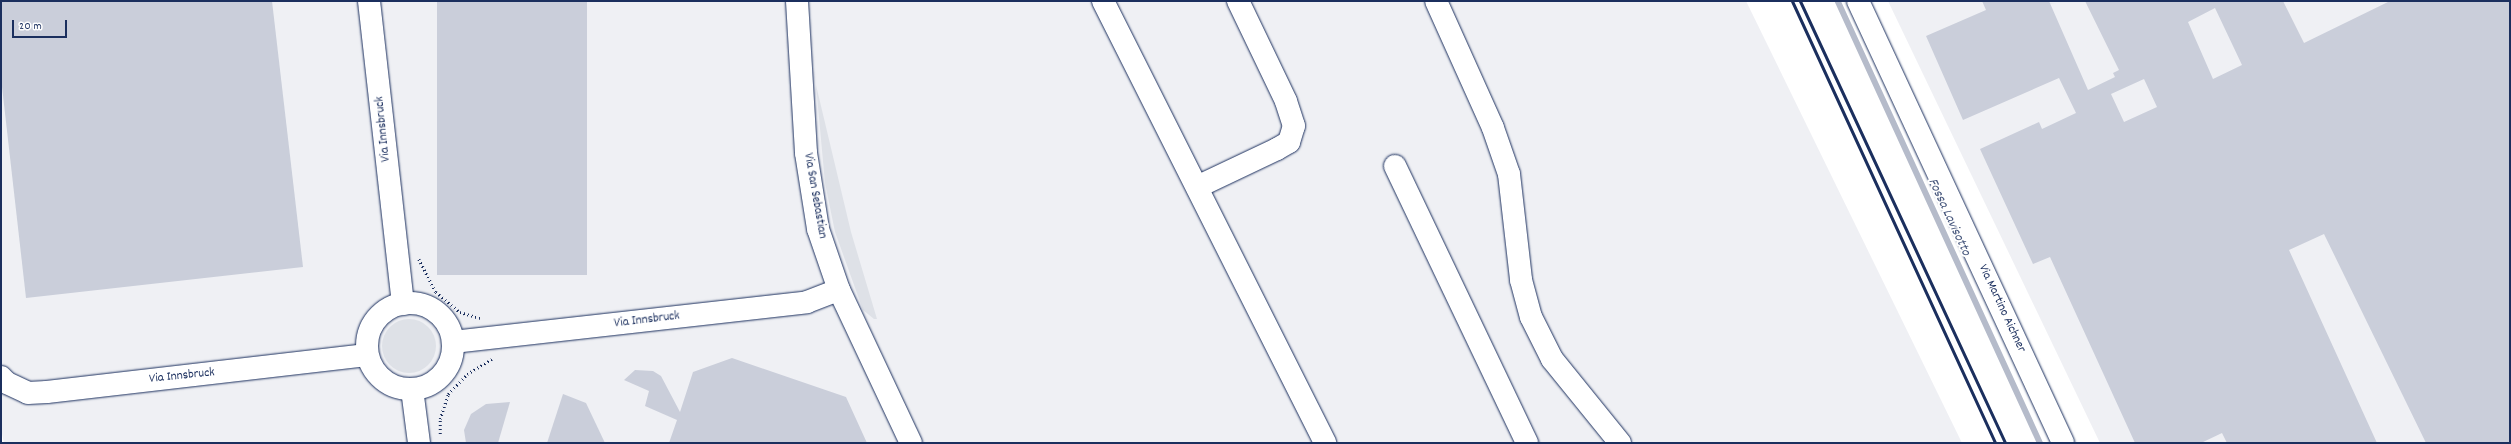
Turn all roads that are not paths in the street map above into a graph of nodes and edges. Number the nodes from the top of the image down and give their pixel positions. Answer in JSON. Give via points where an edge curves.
{"nodes":[{"id":1,"x":369,"y":1,"type":"edge"},
{"id":2,"x":797,"y":1,"type":"edge"},
{"id":3,"x":1103,"y":1,"type":"edge"},
{"id":4,"x":1238,"y":1,"type":"edge"},
{"id":5,"x":1436,"y":1,"type":"edge"},
{"id":6,"x":1858,"y":1,"type":"edge"},
{"id":7,"x":1395,"y":166,"type":"dead end"},
{"id":8,"x":1197,"y":187,"type":"junction"},
{"id":9,"x":839,"y":290,"type":"junction"},
{"id":10,"x":403,"y":304,"type":"junction"},
{"id":11,"x":453,"y":342,"type":"junction"},
{"id":12,"x":367,"y":355,"type":"junction"},
{"id":13,"x":1,"y":377,"type":"edge"},
{"id":14,"x":412,"y":390,"type":"junction"},
{"id":15,"x":429,"y":440,"type":"edge"},
{"id":16,"x":911,"y":443,"type":"edge"},
{"id":17,"x":1325,"y":443,"type":"edge"},
{"id":18,"x":1527,"y":443,"type":"edge"},
{"id":19,"x":1620,"y":443,"type":"edge"},
{"id":20,"x":2063,"y":443,"type":"edge"}],
"edges":[{"from":1,"to":10,"type":"street","name":"Via Innsbruck"},
{"from":2,"to":9,"type":"street","name":"Via San Sebastian","via":[[807,160],[818,229]]},
{"from":3,"to":8,"type":"street"},
{"from":4,"to":8,"type":"street","via":[[1286,101],[1294,126],[1289,142]]},
{"from":5,"to":19,"type":"street","via":[[1493,128],[1509,174],[1521,280],[1531,317],[1552,359]]},
{"from":6,"to":20,"type":"street","name":"Via Martino Aichner"},
{"from":7,"to":18,"type":"street"},
{"from":8,"to":17,"type":"street"},
{"from":9,"to":11,"type":"street","name":"Via Innsbruck","via":[[807,302]]},
{"from":9,"to":16,"type":"street","name":"Via San Sebastian"},
{"from":10,"to":11,"type":"street","via":[[417,304],[436,313],[449,329]]},
{"from":10,"to":12,"type":"street","via":[[390,308],[379,316],[371,327],[366,341]]},
{"from":11,"to":14,"type":"street","via":[[452,356],[442,374],[426,386]]},
{"from":12,"to":13,"type":"street","name":"Via Innsbruck","via":[[47,392],[28,393],[6,383]]},
{"from":12,"to":14,"type":"street","via":[[378,376],[388,384]]},
{"from":14,"to":15,"type":"street"}]}
